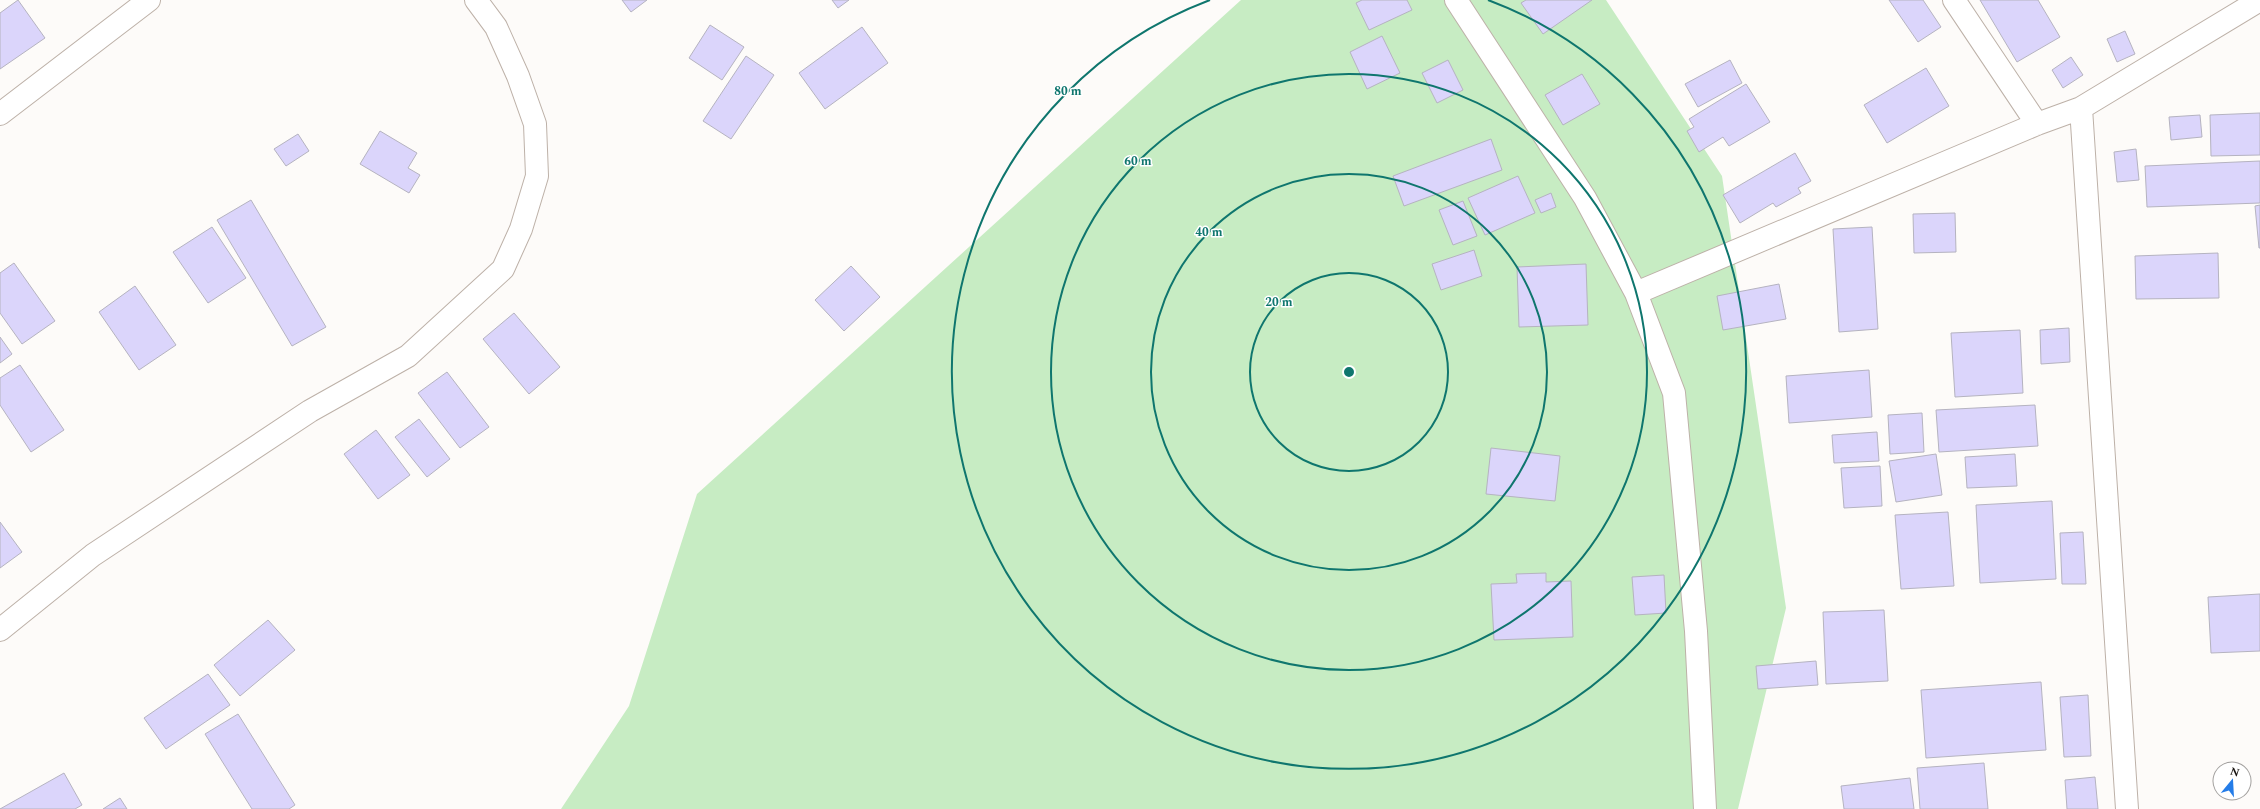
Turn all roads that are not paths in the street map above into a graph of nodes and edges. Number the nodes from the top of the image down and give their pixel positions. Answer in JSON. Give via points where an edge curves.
{"nodes":[{"id":1,"x":149,"y":0,"type":"edge"},
{"id":2,"x":476,"y":0,"type":"edge"},
{"id":3,"x":1456,"y":0,"type":"edge"},
{"id":4,"x":1954,"y":0,"type":"edge"},
{"id":5,"x":2260,"y":0,"type":"edge"},
{"id":6,"x":2081,"y":108,"type":"junction"},
{"id":7,"x":0,"y":114,"type":"edge"},
{"id":8,"x":2037,"y":124,"type":"junction"},
{"id":9,"x":1636,"y":293,"type":"junction"},
{"id":10,"x":0,"y":630,"type":"edge"},
{"id":11,"x":1705,"y":809,"type":"edge"},
{"id":12,"x":2127,"y":809,"type":"edge"}],
"edges":[{"from":1,"to":7,"type":"street"},
{"from":2,"to":10,"type":"street","via":[[496,27],[518,76],[535,124],[537,176],[521,229],[503,269],[408,356],[310,411],[100,550]]},
{"from":3,"to":9,"type":"street","via":[[1585,198]]},
{"from":4,"to":8,"type":"street"},
{"from":5,"to":6,"type":"street"},
{"from":6,"to":8,"type":"street"},
{"from":6,"to":12,"type":"street"},
{"from":8,"to":9,"type":"street"},
{"from":9,"to":11,"type":"street","via":[[1674,393],[1696,631]]}]}
